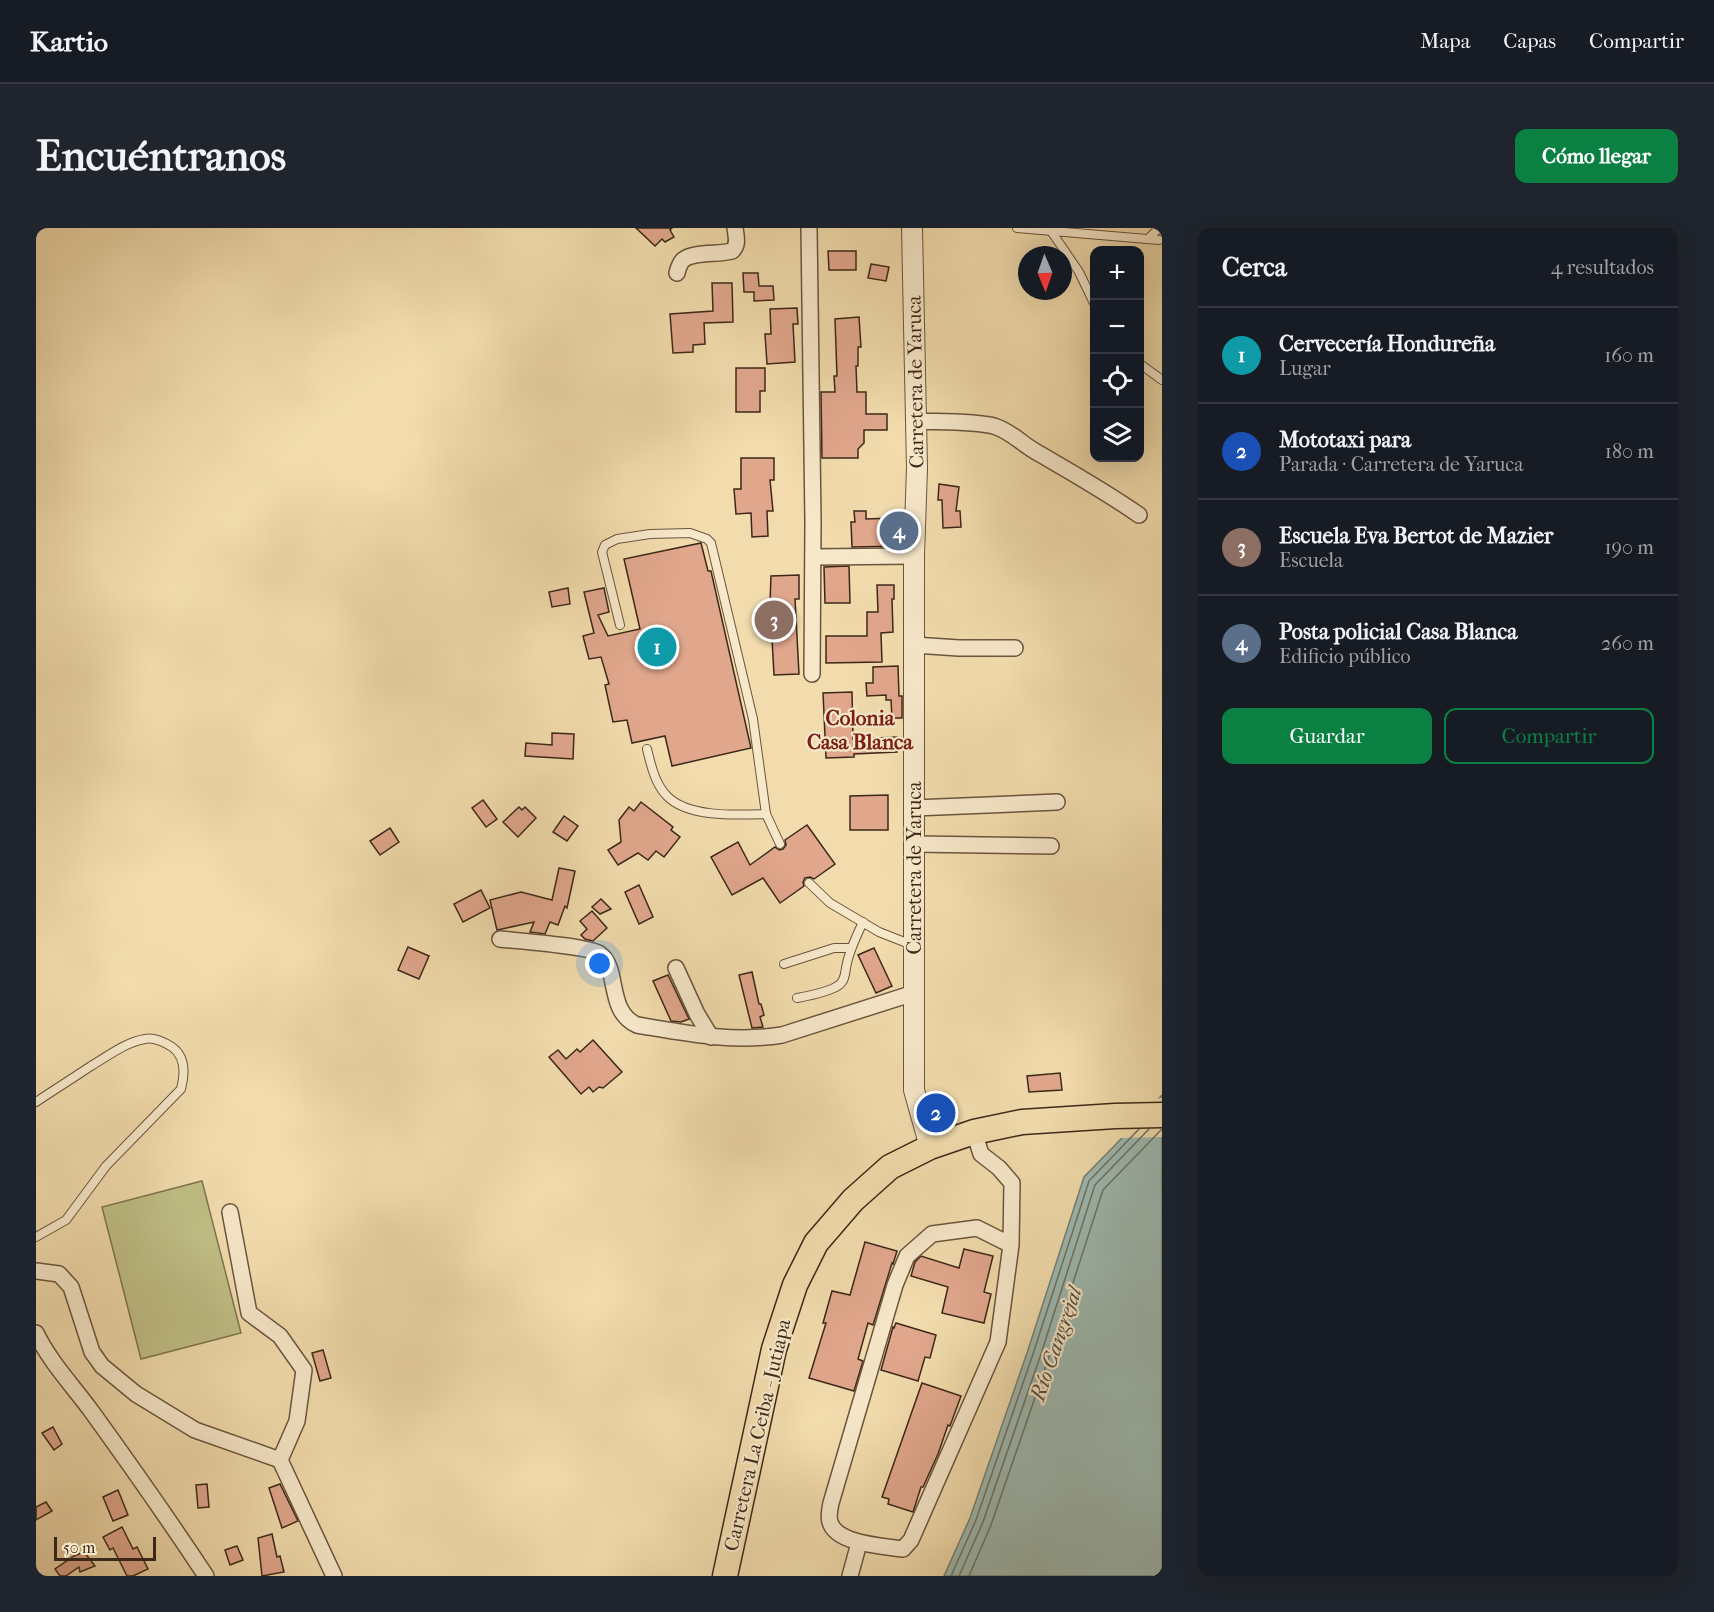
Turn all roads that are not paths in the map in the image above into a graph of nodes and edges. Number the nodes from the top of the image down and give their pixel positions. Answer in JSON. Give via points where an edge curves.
{"nodes":[{"id":1,"x":735,"y":228,"type":"edge"},
{"id":2,"x":809,"y":228,"type":"edge"},
{"id":3,"x":912,"y":228,"type":"edge"},
{"id":4,"x":1017,"y":228,"type":"edge"},
{"id":5,"x":1159,"y":228,"type":"edge"},
{"id":6,"x":1051,"y":231,"type":"junction"},
{"id":7,"x":1148,"y":239,"type":"junction"},
{"id":8,"x":1159,"y":240,"type":"dead end"},
{"id":9,"x":677,"y":273,"type":"dead end"},
{"id":10,"x":1093,"y":300,"type":"edge"},
{"id":11,"x":1144,"y":367,"type":"edge"},
{"id":12,"x":1162,"y":380,"type":"edge"},
{"id":13,"x":916,"y":421,"type":"junction"},
{"id":14,"x":1139,"y":515,"type":"dead end"},
{"id":15,"x":914,"y":556,"type":"junction"},
{"id":16,"x":813,"y":557,"type":"junction"},
{"id":17,"x":620,"y":625,"type":"dead end"},
{"id":18,"x":914,"y":645,"type":"junction"},
{"id":19,"x":1015,"y":648,"type":"dead end"},
{"id":20,"x":812,"y":674,"type":"dead end"},
{"id":21,"x":647,"y":749,"type":"dead end"},
{"id":22,"x":1057,"y":802,"type":"dead end"},
{"id":23,"x":914,"y":808,"type":"junction"},
{"id":24,"x":766,"y":814,"type":"junction"},
{"id":25,"x":780,"y":843,"type":"dead end"},
{"id":26,"x":914,"y":844,"type":"junction"},
{"id":27,"x":1052,"y":846,"type":"dead end"},
{"id":28,"x":809,"y":883,"type":"dead end"},
{"id":29,"x":863,"y":922,"type":"junction"},
{"id":30,"x":500,"y":939,"type":"dead end"},
{"id":31,"x":914,"y":945,"type":"junction"},
{"id":32,"x":851,"y":948,"type":"junction"},
{"id":33,"x":784,"y":964,"type":"dead end"},
{"id":34,"x":676,"y":968,"type":"dead end"},
{"id":35,"x":914,"y":993,"type":"junction"},
{"id":36,"x":797,"y":998,"type":"dead end"},
{"id":37,"x":711,"y":1036,"type":"junction"},
{"id":38,"x":36,"y":1102,"type":"edge"},
{"id":39,"x":1162,"y":1115,"type":"edge"},
{"id":40,"x":974,"y":1132,"type":"junction"},
{"id":41,"x":930,"y":1147,"type":"junction"},
{"id":42,"x":230,"y":1212,"type":"dead end"},
{"id":43,"x":36,"y":1237,"type":"edge"},
{"id":44,"x":1011,"y":1245,"type":"junction"},
{"id":45,"x":36,"y":1271,"type":"edge"},
{"id":46,"x":36,"y":1333,"type":"edge"},
{"id":47,"x":280,"y":1460,"type":"junction"},
{"id":48,"x":859,"y":1543,"type":"junction"},
{"id":49,"x":206,"y":1576,"type":"edge"},
{"id":50,"x":334,"y":1576,"type":"edge"},
{"id":51,"x":725,"y":1576,"type":"edge"},
{"id":52,"x":850,"y":1576,"type":"edge"}],
"edges":[{"from":1,"to":9,"type":"street","via":[[737,239],[732,251],[693,256],[684,260]]},
{"from":2,"to":16,"type":"street"},
{"from":3,"to":13,"type":"street","name":"Carretera de Yaruca"},
{"from":4,"to":6,"type":"lane"},
{"from":5,"to":7,"type":"lane"},
{"from":6,"to":7,"type":"lane"},
{"from":6,"to":10,"type":"lane"},
{"from":7,"to":8,"type":"lane"},
{"from":11,"to":12,"type":"lane"},
{"from":13,"to":14,"type":"street","via":[[977,424],[1008,431]]},
{"from":13,"to":15,"type":"street","name":"Carretera de Yaruca"},
{"from":15,"to":16,"type":"street"},
{"from":15,"to":18,"type":"street","name":"Carretera de Yaruca"},
{"from":16,"to":20,"type":"street"},
{"from":17,"to":24,"type":"lane","via":[[602,552],[605,545],[650,534],[690,533],[707,538],[753,719]]},
{"from":18,"to":19,"type":"street"},
{"from":18,"to":23,"type":"street","name":"Carretera de Yaruca"},
{"from":21,"to":24,"type":"lane","via":[[654,776],[667,797],[686,808],[709,814]]},
{"from":22,"to":23,"type":"street"},
{"from":23,"to":26,"type":"street","name":"Carretera de Yaruca"},
{"from":24,"to":25,"type":"lane"},
{"from":26,"to":27,"type":"street"},
{"from":26,"to":31,"type":"street","name":"Carretera de Yaruca"},
{"from":28,"to":29,"type":"lane","via":[[830,903]]},
{"from":29,"to":31,"type":"lane"},
{"from":29,"to":32,"type":"lane"},
{"from":30,"to":37,"type":"street","via":[[598,952],[608,965],[619,1006],[631,1022]]},
{"from":31,"to":35,"type":"street","name":"Carretera de Yaruca"},
{"from":32,"to":33,"type":"lane","via":[[834,948]]},
{"from":32,"to":36,"type":"lane","via":[[839,985]]},
{"from":34,"to":37,"type":"street"},
{"from":35,"to":37,"type":"street","via":[[782,1035]]},
{"from":35,"to":41,"type":"street","name":"Carretera de Yaruca","via":[[914,1090]]},
{"from":38,"to":43,"type":"lane","via":[[118,1049],[144,1039],[165,1043],[177,1050],[182,1061],[185,1074],[180,1089],[106,1166],[66,1220]]},
{"from":39,"to":40,"type":"main road","name":"Carretera La Ceiba - Jutiapa","via":[[1022,1122]]},
{"from":40,"to":41,"type":"main road","name":"Carretera La Ceiba - Jutiapa"},
{"from":40,"to":44,"type":"street","via":[[981,1154],[1012,1183]]},
{"from":41,"to":51,"type":"main road","name":"Carretera La Ceiba - Jutiapa","via":[[890,1167],[853,1200],[816,1243],[795,1285],[774,1349]]},
{"from":42,"to":47,"type":"street","via":[[249,1313],[280,1336],[304,1370],[297,1421]]},
{"from":44,"to":48,"type":"street","via":[[998,1342],[911,1540],[903,1549]]},
{"from":44,"to":48,"type":"street","via":[[977,1228],[932,1234],[907,1256],[831,1503],[829,1520],[834,1530]]},
{"from":45,"to":47,"type":"street","via":[[59,1274],[71,1287],[92,1352],[102,1366],[136,1394],[195,1430]]},
{"from":46,"to":49,"type":"street"},
{"from":47,"to":50,"type":"street"},
{"from":48,"to":52,"type":"street"}]}
